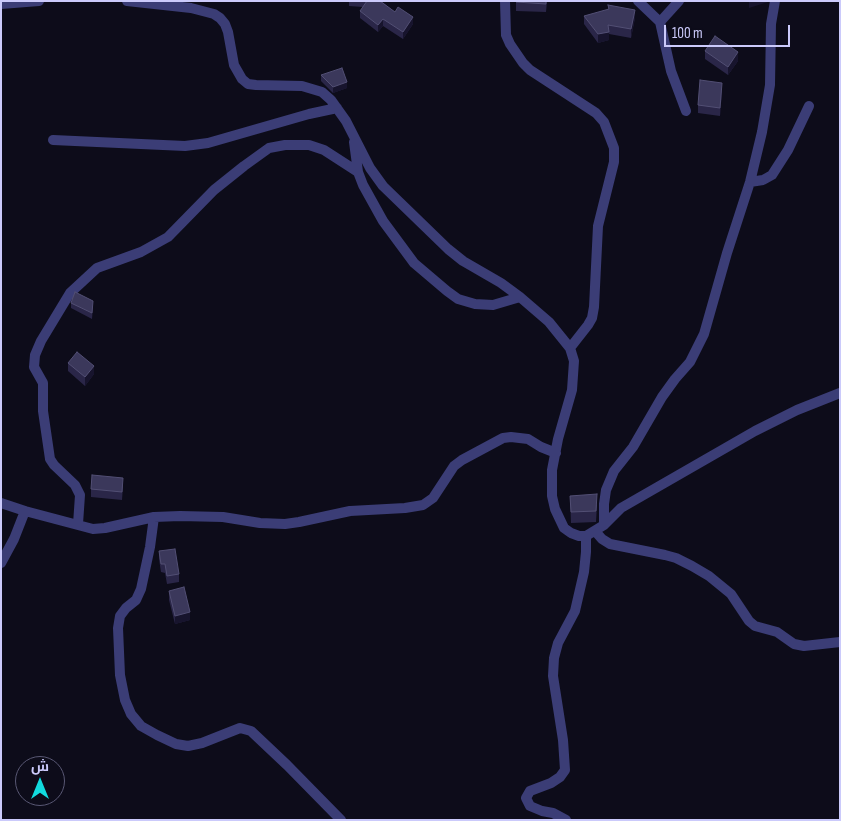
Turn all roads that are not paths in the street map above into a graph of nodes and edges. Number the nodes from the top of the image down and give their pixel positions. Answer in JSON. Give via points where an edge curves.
{"nodes":[{"id":1,"x":39,"y":1,"type":"edge"},
{"id":2,"x":127,"y":1,"type":"edge"},
{"id":3,"x":505,"y":1,"type":"edge"},
{"id":4,"x":638,"y":1,"type":"edge"},
{"id":5,"x":679,"y":1,"type":"edge"},
{"id":6,"x":775,"y":1,"type":"edge"},
{"id":7,"x":1,"y":4,"type":"edge"},
{"id":8,"x":660,"y":22,"type":"junction"},
{"id":9,"x":809,"y":106,"type":"dead end"},
{"id":10,"x":337,"y":108,"type":"junction"},
{"id":11,"x":686,"y":111,"type":"dead end"},
{"id":12,"x":353,"y":136,"type":"junction"},
{"id":13,"x":53,"y":140,"type":"dead end"},
{"id":14,"x":358,"y":172,"type":"junction"},
{"id":15,"x":750,"y":182,"type":"junction"},
{"id":16,"x":520,"y":297,"type":"junction"},
{"id":17,"x":570,"y":348,"type":"junction"},
{"id":18,"x":840,"y":393,"type":"edge"},
{"id":19,"x":840,"y":401,"type":"edge"},
{"id":20,"x":814,"y":403,"type":"junction"},
{"id":21,"x":556,"y":453,"type":"junction"},
{"id":22,"x":1,"y":503,"type":"edge"},
{"id":23,"x":25,"y":512,"type":"junction"},
{"id":24,"x":154,"y":517,"type":"junction"},
{"id":25,"x":78,"y":524,"type":"junction"},
{"id":26,"x":604,"y":525,"type":"junction"},
{"id":27,"x":590,"y":533,"type":"junction"},
{"id":28,"x":1,"y":563,"type":"edge"},
{"id":29,"x":840,"y":642,"type":"edge"},
{"id":30,"x":341,"y":820,"type":"edge"},
{"id":31,"x":566,"y":820,"type":"edge"}],
"edges":[{"from":1,"to":7,"type":"street"},
{"from":2,"to":10,"type":"street","via":[[191,8],[214,14],[225,24],[234,66],[242,80],[256,85],[313,88],[322,92]]},
{"from":3,"to":17,"type":"street","via":[[506,35],[520,58],[530,70],[596,113],[604,122],[614,148],[614,162],[598,226],[592,318]]},
{"from":4,"to":8,"type":"street"},
{"from":5,"to":8,"type":"street"},
{"from":6,"to":15,"type":"street","via":[[771,24],[770,85]]},
{"from":8,"to":11,"type":"street","via":[[671,71]]},
{"from":9,"to":15,"type":"street","via":[[772,175]]},
{"from":10,"to":12,"type":"street"},
{"from":10,"to":13,"type":"street","via":[[231,138],[193,145]]},
{"from":12,"to":14,"type":"street"},
{"from":12,"to":16,"type":"street","via":[[383,186],[435,238],[463,261]]},
{"from":14,"to":16,"type":"street","via":[[372,203],[399,244],[414,263],[447,291],[458,299],[484,306]]},
{"from":14,"to":25,"type":"street","via":[[324,150],[309,145],[269,148],[214,190],[168,237],[141,252],[97,268],[70,293],[41,342],[34,367],[43,383],[43,412],[50,460],[75,485],[80,495]]},
{"from":15,"to":26,"type":"street","via":[[704,334],[690,362],[662,397],[633,447],[614,471],[606,490]]},
{"from":16,"to":17,"type":"street","via":[[549,322]]},
{"from":17,"to":21,"type":"street","via":[[574,375]]},
{"from":18,"to":20,"type":"street"},
{"from":19,"to":20,"type":"street"},
{"from":20,"to":26,"type":"street","via":[[755,431],[621,508]]},
{"from":21,"to":24,"type":"street","via":[[528,439],[503,438],[454,466],[433,498],[415,507],[350,511],[285,524],[223,517]]},
{"from":21,"to":27,"type":"street","via":[[552,470],[555,509],[564,528],[579,536]]},
{"from":22,"to":23,"type":"street"},
{"from":23,"to":25,"type":"street"},
{"from":23,"to":28,"type":"street"},
{"from":24,"to":25,"type":"street","via":[[99,529]]},
{"from":24,"to":30,"type":"street","via":[[141,589],[136,600],[120,616],[118,628],[124,700],[131,714],[141,726],[157,735],[188,746],[240,728],[251,731]]},
{"from":26,"to":27,"type":"street"},
{"from":27,"to":29,"type":"street","via":[[610,544],[670,556],[692,566],[731,594],[755,626],[777,632],[794,644]]},
{"from":27,"to":31,"type":"street","via":[[575,611],[554,658],[553,676],[565,770],[551,783],[530,791],[526,798],[530,806]]}]}
